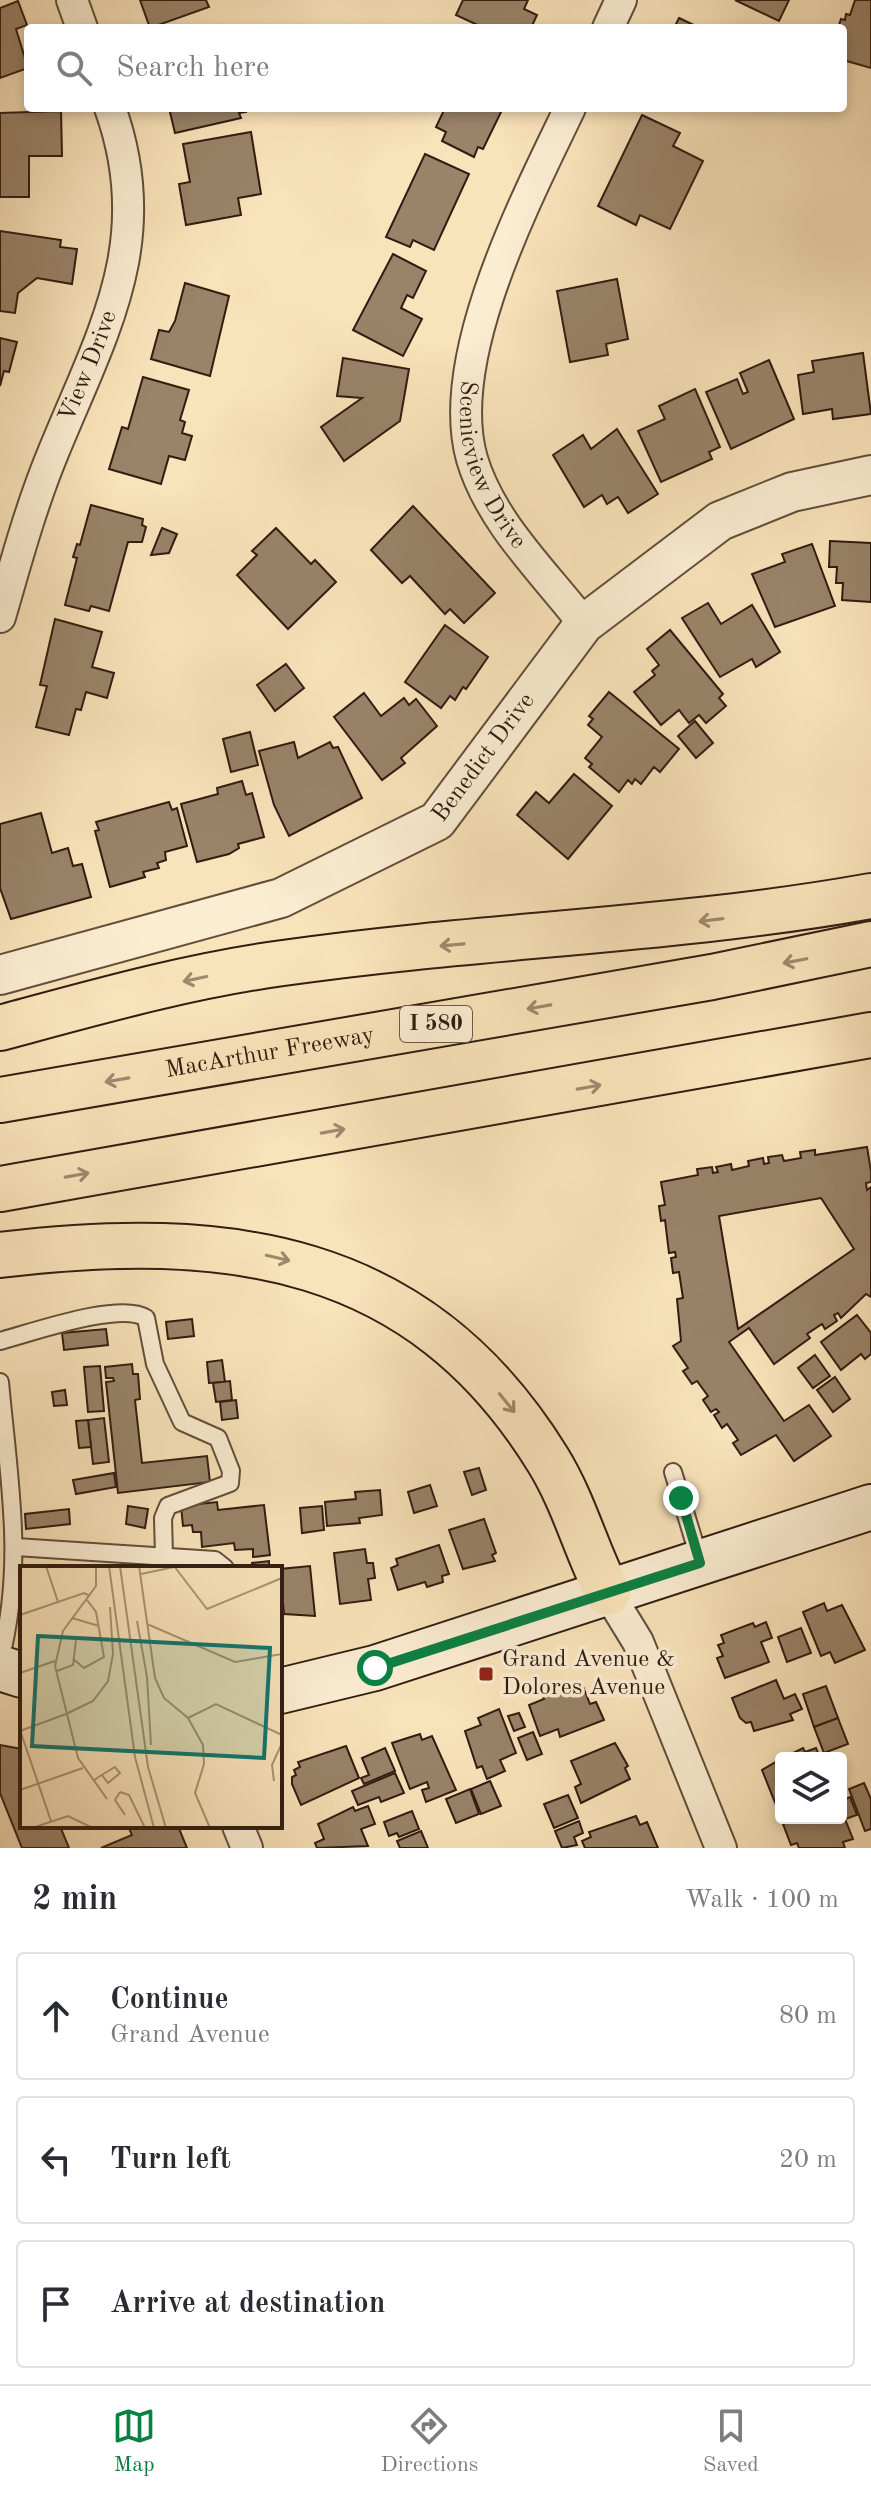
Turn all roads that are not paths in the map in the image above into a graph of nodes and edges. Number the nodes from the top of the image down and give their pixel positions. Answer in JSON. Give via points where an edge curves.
{"nodes":[{"id":1,"x":72,"y":0,"type":"edge"},
{"id":2,"x":621,"y":0,"type":"edge"},
{"id":3,"x":81,"y":24,"type":"edge"},
{"id":4,"x":610,"y":24,"type":"edge"},
{"id":5,"x":111,"y":112,"type":"edge"},
{"id":6,"x":568,"y":112,"type":"edge"},
{"id":7,"x":871,"y":475,"type":"edge"},
{"id":8,"x":0,"y":617,"type":"edge"},
{"id":9,"x":584,"y":624,"type":"junction"},
{"id":10,"x":871,"y":896,"type":"edge"},
{"id":11,"x":871,"y":944,"type":"edge"},
{"id":12,"x":0,"y":975,"type":"edge"},
{"id":13,"x":0,"y":1028,"type":"edge"},
{"id":14,"x":871,"y":1035,"type":"edge"},
{"id":15,"x":0,"y":1100,"type":"edge"},
{"id":16,"x":0,"y":1189,"type":"edge"},
{"id":17,"x":0,"y":1255,"type":"edge"},
{"id":18,"x":0,"y":1341,"type":"edge"},
{"id":19,"x":0,"y":1382,"type":"edge"},
{"id":20,"x":673,"y":1472,"type":"dead end"},
{"id":21,"x":871,"y":1507,"type":"edge"},
{"id":22,"x":16,"y":1547,"type":"junction"},
{"id":23,"x":164,"y":1556,"type":"junction"},
{"id":24,"x":700,"y":1563,"type":"junction"},
{"id":25,"x":222,"y":1566,"type":"edge"},
{"id":26,"x":608,"y":1593,"type":"junction"},
{"id":27,"x":0,"y":1661,"type":"edge"},
{"id":28,"x":0,"y":1668,"type":"edge"},
{"id":29,"x":20,"y":1674,"type":"edge"},
{"id":30,"x":282,"y":1691,"type":"edge"},
{"id":31,"x":239,"y":1828,"type":"edge"},
{"id":32,"x":247,"y":1848,"type":"edge"},
{"id":33,"x":721,"y":1848,"type":"edge"}],
"edges":[{"from":1,"to":3,"type":"street"},
{"from":2,"to":4,"type":"street"},
{"from":5,"to":8,"type":"street","name":"View Drive","via":[[130,206],[124,272],[39,491]]},
{"from":6,"to":9,"type":"street","name":"Scenicview Drive","via":[[510,236],[477,338],[467,406],[472,458],[503,523]]},
{"from":7,"to":9,"type":"street","name":"Benedict Drive","via":[[792,492],[720,521]]},
{"from":9,"to":12,"type":"street","name":"Benedict Drive","via":[[437,821],[281,898]]},
{"from":10,"to":13,"type":"highway","one_way":true,"via":[[702,921],[281,963],[163,986]]},
{"from":11,"to":15,"type":"highway","name":"MacArthur Freeway","number":"I 580","one_way":true,"via":[[712,977]]},
{"from":16,"to":14,"type":"highway","one_way":true},
{"from":17,"to":26,"type":"highway","one_way":true,"via":[[154,1244],[247,1252],[329,1274],[398,1307],[453,1346],[521,1421],[549,1462]]},
{"from":18,"to":23,"type":"lane","via":[[97,1316],[139,1313],[146,1318],[155,1364],[182,1422],[218,1438],[231,1471],[230,1483],[168,1506],[163,1518]]},
{"from":19,"to":22,"type":"lane"},
{"from":20,"to":24,"type":"lane"},
{"from":21,"to":24,"type":"main road"},
{"from":22,"to":23,"type":"lane"},
{"from":22,"to":27,"type":"lane","via":[[12,1612]]},
{"from":23,"to":25,"type":"lane","via":[[215,1560]]},
{"from":24,"to":26,"type":"main road"},
{"from":26,"to":30,"type":"main road","via":[[375,1668]]},
{"from":26,"to":33,"type":"street","via":[[638,1642]]},
{"from":28,"to":29,"type":"main road"},
{"from":31,"to":32,"type":"street"}]}
